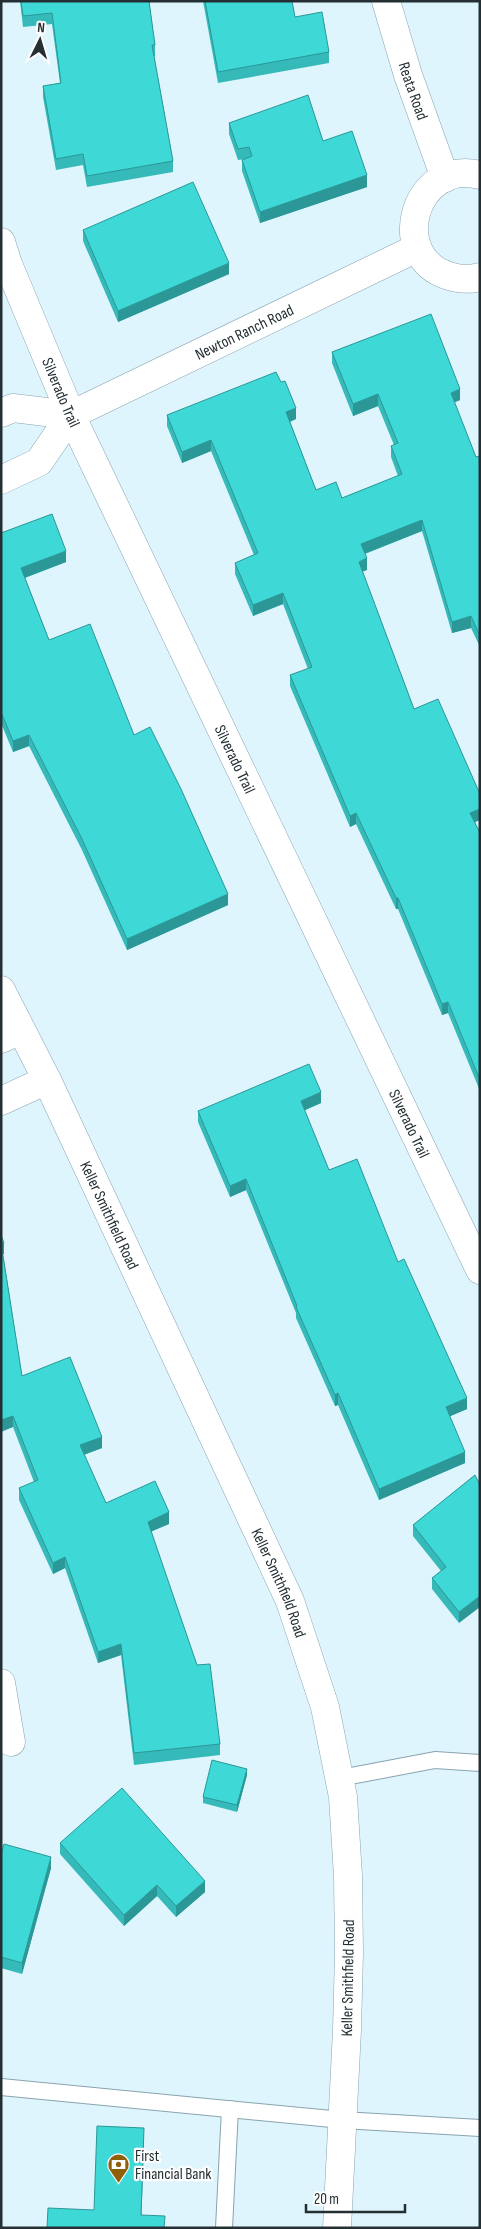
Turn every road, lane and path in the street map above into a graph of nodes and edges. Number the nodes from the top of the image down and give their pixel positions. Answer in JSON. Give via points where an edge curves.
{"nodes":[{"id":1,"x":386,"y":1,"type":"edge"},
{"id":2,"x":480,"y":175,"type":"edge"},
{"id":3,"x":445,"y":178,"type":"junction"},
{"id":4,"x":1,"y":242,"type":"edge"},
{"id":5,"x":417,"y":248,"type":"junction"},
{"id":6,"x":480,"y":277,"type":"edge"},
{"id":7,"x":1,"y":413,"type":"edge"},
{"id":8,"x":72,"y":415,"type":"junction"},
{"id":9,"x":1,"y":480,"type":"edge"},
{"id":10,"x":1,"y":990,"type":"edge"},
{"id":11,"x":11,"y":1034,"type":"edge"},
{"id":12,"x":47,"y":1080,"type":"junction"},
{"id":13,"x":1,"y":1101,"type":"edge"},
{"id":14,"x":480,"y":1270,"type":"edge"},
{"id":15,"x":1,"y":1683,"type":"edge"},
{"id":16,"x":11,"y":1742,"type":"dead end"},
{"id":17,"x":480,"y":1763,"type":"edge"},
{"id":18,"x":340,"y":1778,"type":"junction"},
{"id":19,"x":1,"y":2087,"type":"edge"},
{"id":20,"x":230,"y":2109,"type":"junction"},
{"id":21,"x":342,"y":2120,"type":"junction"},
{"id":22,"x":480,"y":2128,"type":"edge"},
{"id":23,"x":224,"y":2228,"type":"edge"},
{"id":24,"x":337,"y":2228,"type":"edge"}],
"edges":[{"from":1,"to":3,"type":"street","name":"Reata Road","via":[[408,75]]},
{"from":2,"to":3,"type":"street","via":[[461,173]]},
{"from":3,"to":5,"type":"street","via":[[420,199],[414,215],[413,232]]},
{"from":4,"to":8,"type":"street","name":"Silverado Trail"},
{"from":5,"to":6,"type":"street","via":[[441,273],[457,278]]},
{"from":5,"to":8,"type":"street","name":"Newton Ranch Road"},
{"from":7,"to":8,"type":"street","via":[[13,408]]},
{"from":8,"to":9,"type":"street","name":"Newton Ranch Road","via":[[39,462]]},
{"from":8,"to":14,"type":"street","name":"Silverado Trail"},
{"from":10,"to":11,"type":"street","name":"Keller Smithfield Road"},
{"from":11,"to":12,"type":"street","name":"Keller Smithfield Road"},
{"from":12,"to":13,"type":"street"},
{"from":12,"to":18,"type":"street","name":"Keller Smithfield Road","via":[[290,1601],[325,1707]]},
{"from":15,"to":16,"type":"street"},
{"from":17,"to":18,"type":"lane","via":[[435,1760]]},
{"from":18,"to":21,"type":"street","name":"Keller Smithfield Road","via":[[348,1876],[349,1953]]},
{"from":19,"to":20,"type":"lane"},
{"from":20,"to":21,"type":"lane"},
{"from":20,"to":23,"type":"lane"},
{"from":21,"to":22,"type":"lane"},
{"from":21,"to":24,"type":"street","name":"Keller Smithfield Road"}]}
